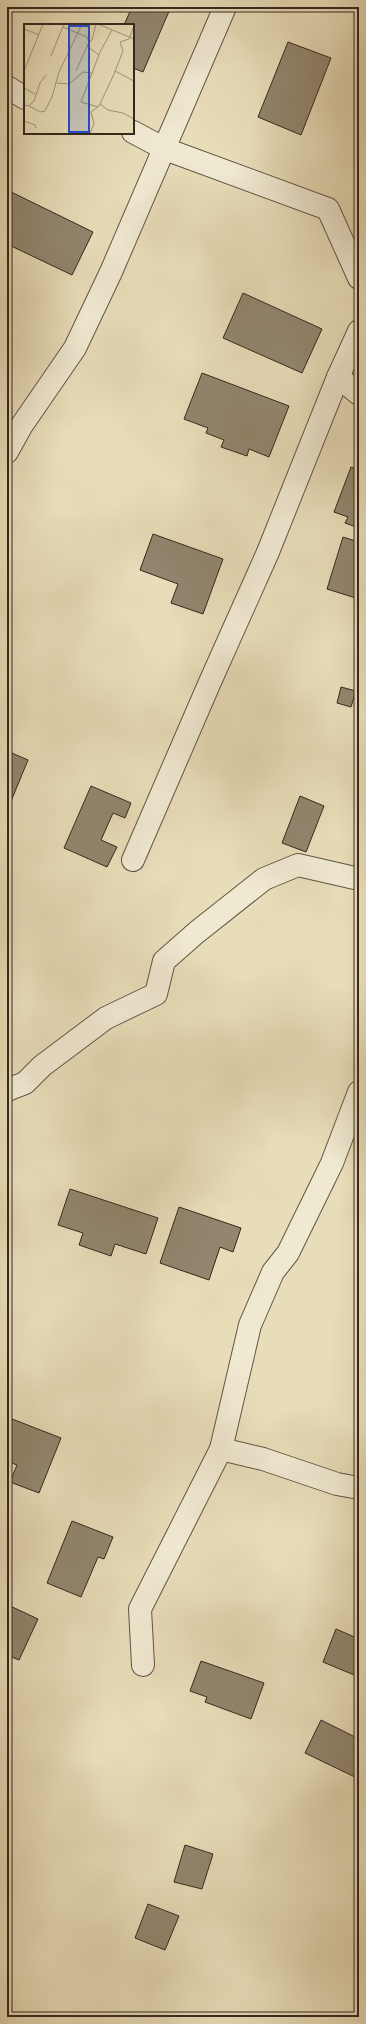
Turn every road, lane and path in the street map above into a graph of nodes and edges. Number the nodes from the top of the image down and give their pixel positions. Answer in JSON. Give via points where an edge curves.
{"nodes":[{"id":1,"x":225,"y":7,"type":"edge"},
{"id":2,"x":7,"y":87,"type":"edge"},
{"id":3,"x":24,"y":97,"type":"edge"},
{"id":4,"x":134,"y":133,"type":"edge"},
{"id":5,"x":165,"y":149,"type":"junction"},
{"id":6,"x":359,"y":278,"type":"edge"},
{"id":7,"x":359,"y":331,"type":"edge"},
{"id":8,"x":338,"y":377,"type":"junction"},
{"id":9,"x":359,"y":394,"type":"edge"},
{"id":10,"x":7,"y":452,"type":"edge"},
{"id":11,"x":133,"y":860,"type":"dead end"},
{"id":12,"x":359,"y":879,"type":"edge"},
{"id":13,"x":7,"y":1090,"type":"edge"},
{"id":14,"x":359,"y":1092,"type":"edge"},
{"id":15,"x":220,"y":1449,"type":"junction"},
{"id":16,"x":359,"y":1488,"type":"edge"},
{"id":17,"x":143,"y":1665,"type":"dead end"}],
"edges":[{"from":1,"to":5,"type":"street"},
{"from":2,"to":3,"type":"street"},
{"from":4,"to":5,"type":"street"},
{"from":5,"to":6,"type":"street","via":[[328,209]]},
{"from":5,"to":10,"type":"street","via":[[112,272],[75,348],[22,425]]},
{"from":7,"to":8,"type":"street"},
{"from":8,"to":9,"type":"street"},
{"from":8,"to":11,"type":"street","via":[[268,552]]},
{"from":12,"to":13,"type":"street","via":[[298,865],[264,879],[164,961],[156,994],[106,1018],[42,1066],[25,1083]]},
{"from":14,"to":15,"type":"street","via":[[332,1163],[288,1253],[273,1272],[250,1325]]},
{"from":15,"to":16,"type":"street","via":[[337,1484]]},
{"from":15,"to":17,"type":"street","via":[[140,1609]]}]}
